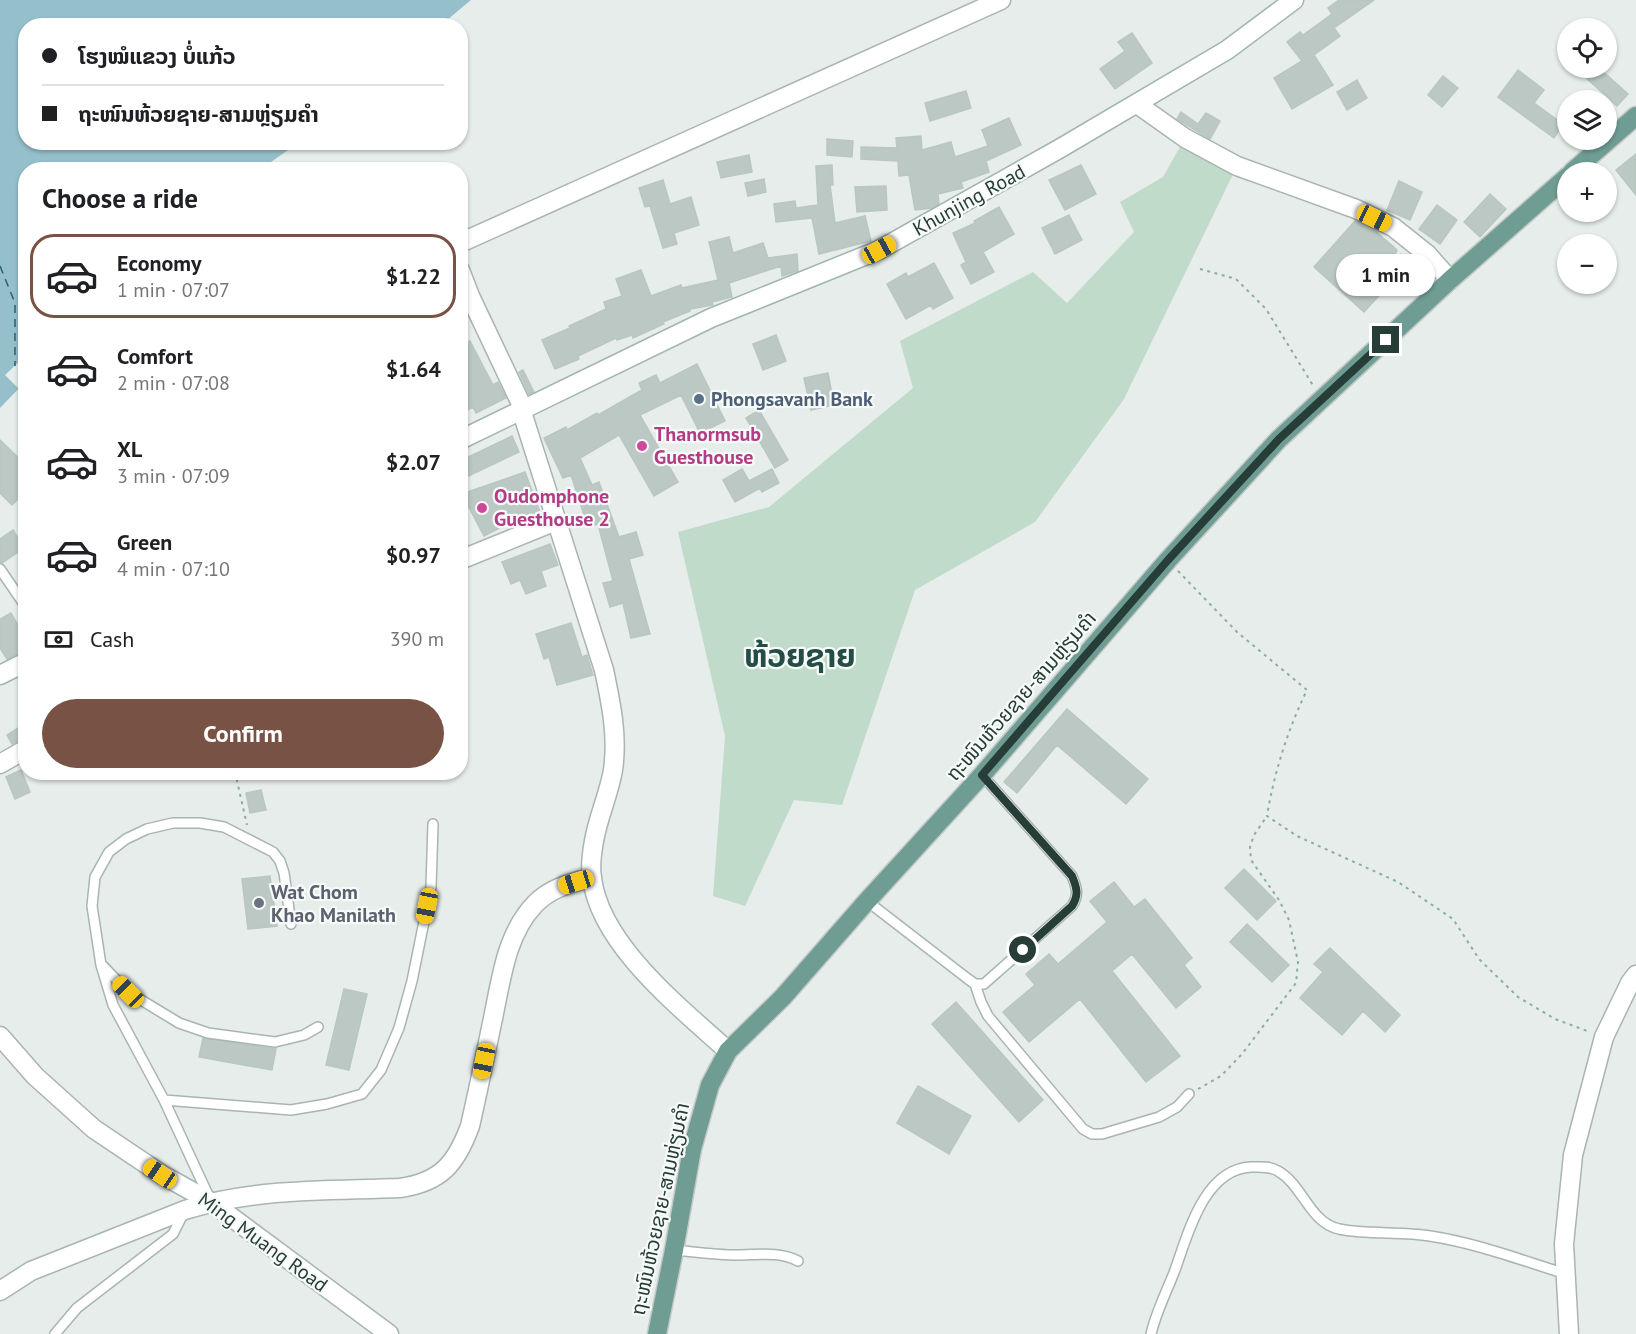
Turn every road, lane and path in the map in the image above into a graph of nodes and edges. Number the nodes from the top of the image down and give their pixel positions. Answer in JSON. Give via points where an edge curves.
{"nodes":[{"id":1,"x":1294,"y":0,"type":"edge"},
{"id":2,"x":996,"y":3,"type":"edge"},
{"id":3,"x":1137,"y":104,"type":"junction"},
{"id":4,"x":1636,"y":116,"type":"edge"},
{"id":5,"x":1583,"y":162,"type":"edge"},
{"id":6,"x":1557,"y":186,"type":"edge"},
{"id":7,"x":468,"y":239,"type":"edge"},
{"id":8,"x":1200,"y":269,"type":"dead end"},
{"id":9,"x":1450,"y":280,"type":"junction"},
{"id":10,"x":468,"y":291,"type":"edge"},
{"id":11,"x":1322,"y":399,"type":"junction"},
{"id":12,"x":522,"y":409,"type":"junction"},
{"id":13,"x":468,"y":436,"type":"edge"},
{"id":14,"x":556,"y":521,"type":"junction"},
{"id":15,"x":468,"y":557,"type":"edge"},
{"id":16,"x":1168,"y":560,"type":"junction"},
{"id":17,"x":0,"y":569,"type":"edge"},
{"id":18,"x":18,"y":595,"type":"edge"},
{"id":19,"x":18,"y":666,"type":"edge"},
{"id":20,"x":0,"y":675,"type":"edge"},
{"id":21,"x":18,"y":754,"type":"edge"},
{"id":22,"x":0,"y":764,"type":"edge"},
{"id":23,"x":982,"y":775,"type":"junction"},
{"id":24,"x":238,"y":780,"type":"edge"},
{"id":25,"x":1267,"y":816,"type":"junction"},
{"id":26,"x":433,"y":824,"type":"dead end"},
{"id":27,"x":250,"y":839,"type":"junction"},
{"id":28,"x":592,"y":877,"type":"junction"},
{"id":29,"x":867,"y":901,"type":"junction"},
{"id":30,"x":291,"y":924,"type":"dead end"},
{"id":31,"x":101,"y":965,"type":"junction"},
{"id":32,"x":1636,"y":975,"type":"edge"},
{"id":33,"x":975,"y":984,"type":"junction"},
{"id":34,"x":318,"y":1027,"type":"dead end"},
{"id":35,"x":0,"y":1036,"type":"edge"},
{"id":36,"x":1604,"y":1037,"type":"junction"},
{"id":37,"x":728,"y":1051,"type":"junction"},
{"id":38,"x":1189,"y":1094,"type":"joint"},
{"id":39,"x":164,"y":1100,"type":"junction"},
{"id":40,"x":211,"y":1202,"type":"junction"},
{"id":41,"x":185,"y":1210,"type":"junction"},
{"id":42,"x":674,"y":1250,"type":"junction"},
{"id":43,"x":798,"y":1261,"type":"dead end"},
{"id":44,"x":1566,"y":1274,"type":"junction"},
{"id":45,"x":0,"y":1291,"type":"edge"},
{"id":46,"x":55,"y":1334,"type":"edge"},
{"id":47,"x":389,"y":1334,"type":"edge"},
{"id":48,"x":657,"y":1334,"type":"edge"},
{"id":49,"x":1151,"y":1334,"type":"edge"},
{"id":50,"x":1569,"y":1334,"type":"edge"}],
"edges":[{"from":1,"to":3,"type":"street","name":"Khunjing Road","via":[[1227,50]]},
{"from":2,"to":7,"type":"street"},
{"from":3,"to":9,"type":"street","via":[[1185,138],[1237,166],[1356,209],[1393,227]]},
{"from":3,"to":12,"type":"street","name":"Khunjing Road","via":[[879,250],[711,318]]},
{"from":4,"to":5,"type":"main road"},
{"from":6,"to":9,"type":"main road","name":"ຖະໜົນຫ້ວຍຊາຍ-ສາມຫຼ່ຽມຄຳ"},
{"from":8,"to":11,"type":"path","via":[[1236,279],[1266,309]]},
{"from":9,"to":11,"type":"main road","name":"ຖະໜົນຫ້ວຍຊາຍ-ສາມຫຼ່ຽມຄຳ"},
{"from":10,"to":12,"type":"street"},
{"from":11,"to":16,"type":"main road","name":"ຖະໜົນຫ້ວຍຊາຍ-ສາມຫຼ່ຽມຄຳ","via":[[1279,439]]},
{"from":12,"to":13,"type":"street","name":"Khunjing Road"},
{"from":12,"to":14,"type":"street"},
{"from":14,"to":15,"type":"street"},
{"from":14,"to":28,"type":"street","via":[[612,706],[613,771],[594,840]]},
{"from":16,"to":23,"type":"main road","name":"ຖະໜົນຫ້ວຍຊາຍ-ສາມຫຼ່ຽມຄຳ"},
{"from":16,"to":25,"type":"path","via":[[1237,632],[1307,690],[1294,715]]},
{"from":17,"to":18,"type":"lane"},
{"from":19,"to":20,"type":"street"},
{"from":21,"to":22,"type":"street"},
{"from":23,"to":29,"type":"main road","name":"ຖະໜົນຫ້ວຍຊາຍ-ສາມຫຼ່ຽມຄຳ"},
{"from":23,"to":33,"type":"lane","via":[[1072,876],[1077,898],[990,980]]},
{"from":24,"to":27,"type":"path"},
{"from":25,"to":36,"type":"path","via":[[1298,836],[1398,882],[1453,919],[1479,959],[1518,997],[1555,1019]]},
{"from":25,"to":38,"type":"path","via":[[1254,835],[1251,860],[1289,920],[1298,962],[1296,983],[1221,1076]]},
{"from":26,"to":39,"type":"lane","via":[[431,887],[412,981],[399,1028],[381,1070],[362,1094],[291,1110]]},
{"from":27,"to":30,"type":"lane","via":[[273,852],[280,861]]},
{"from":27,"to":31,"type":"lane","via":[[224,827],[173,823],[147,829],[109,852],[95,877],[92,906]]},
{"from":28,"to":37,"type":"street","via":[[598,903],[613,931],[643,972]]},
{"from":28,"to":40,"type":"street","via":[[546,894],[519,924],[507,953],[471,1126],[461,1150],[448,1167],[435,1178],[400,1188],[267,1194]]},
{"from":29,"to":33,"type":"lane"},
{"from":29,"to":37,"type":"main road","name":"ຖະໜົນຫ້ວຍຊາຍ-ສາມຫຼ່ຽມຄຳ","via":[[783,997]]},
{"from":31,"to":34,"type":"lane","via":[[128,992],[179,1023],[208,1033],[275,1042]]},
{"from":31,"to":39,"type":"lane","via":[[113,1005]]},
{"from":32,"to":36,"type":"street"},
{"from":33,"to":38,"type":"lane","via":[[988,1016],[1083,1129],[1092,1134],[1160,1117]]},
{"from":35,"to":40,"type":"street","name":"Ming Muang Road","via":[[35,1076],[94,1129],[160,1174]]},
{"from":36,"to":44,"type":"street","via":[[1573,1155],[1564,1244]]},
{"from":37,"to":42,"type":"main road","name":"ຖະໜົນຫ້ວຍຊາຍ-ສາມຫຼ່ຽມຄຳ","via":[[710,1085],[692,1149]]},
{"from":39,"to":40,"type":"lane"},
{"from":40,"to":41,"type":"street"},
{"from":40,"to":47,"type":"street","name":"Ming Muang Road"},
{"from":41,"to":45,"type":"street","via":[[31,1270]]},
{"from":41,"to":46,"type":"lane","via":[[173,1234],[77,1308]]},
{"from":42,"to":43,"type":"lane","via":[[776,1254]]},
{"from":42,"to":48,"type":"main road","name":"ຖະໜົນຫ້ວຍຊາຍ-ສາມຫຼ່ຽມຄຳ"},
{"from":44,"to":49,"type":"lane","via":[[1461,1241],[1338,1229],[1322,1222],[1278,1171],[1263,1166],[1246,1167],[1229,1173],[1214,1185],[1198,1209]]},
{"from":44,"to":50,"type":"street"}]}
